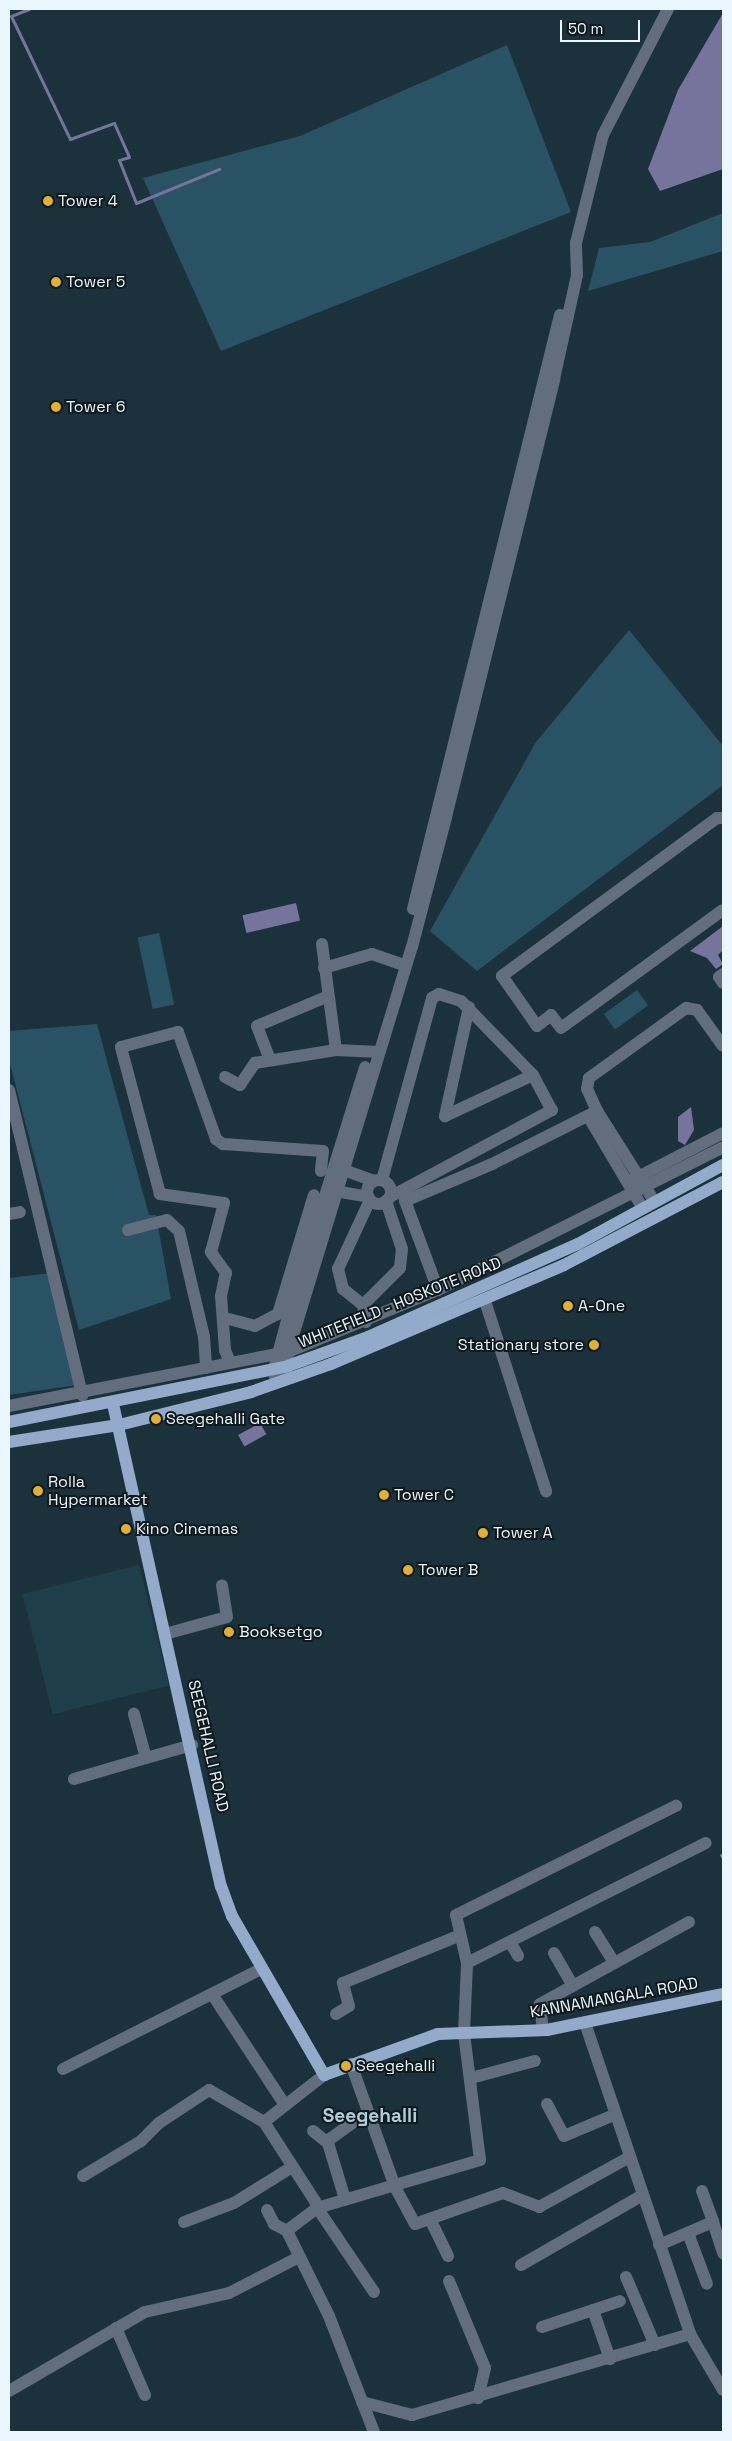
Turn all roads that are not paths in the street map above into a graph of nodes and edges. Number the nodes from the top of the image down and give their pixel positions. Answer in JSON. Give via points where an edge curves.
{"nodes":[{"id":1,"x":668,"y":9,"type":"edge"},
{"id":2,"x":723,"y":818,"type":"edge"},
{"id":3,"x":723,"y":910,"type":"edge"},
{"id":4,"x":322,"y":944,"type":"dead end"},
{"id":5,"x":403,"y":964,"type":"junction"},
{"id":6,"x":324,"y":968,"type":"junction"},
{"id":7,"x":723,"y":974,"type":"edge"},
{"id":8,"x":723,"y":983,"type":"edge"},
{"id":9,"x":326,"y":996,"type":"junction"},
{"id":10,"x":469,"y":1007,"type":"junction"},
{"id":11,"x":723,"y":1046,"type":"edge"},
{"id":12,"x":336,"y":1050,"type":"junction"},
{"id":13,"x":376,"y":1050,"type":"junction"},
{"id":14,"x":270,"y":1060,"type":"junction"},
{"id":15,"x":533,"y":1075,"type":"junction"},
{"id":16,"x":225,"y":1077,"type":"dead end"},
{"id":17,"x":9,"y":1090,"type":"edge"},
{"id":18,"x":593,"y":1113,"type":"junction"},
{"id":19,"x":723,"y":1132,"type":"edge"},
{"id":20,"x":723,"y":1147,"type":"edge"},
{"id":21,"x":330,"y":1155,"type":"junction"},
{"id":22,"x":723,"y":1165,"type":"edge"},
{"id":23,"x":341,"y":1169,"type":"junction"},
{"id":24,"x":634,"y":1180,"type":"junction"},
{"id":25,"x":378,"y":1181,"type":"junction"},
{"id":26,"x":723,"y":1182,"type":"edge"},
{"id":27,"x":335,"y":1191,"type":"junction"},
{"id":28,"x":641,"y":1192,"type":"junction"},
{"id":29,"x":369,"y":1199,"type":"junction"},
{"id":30,"x":388,"y":1199,"type":"junction"},
{"id":31,"x":655,"y":1204,"type":"junction"},
{"id":32,"x":642,"y":1210,"type":"junction"},
{"id":33,"x":128,"y":1230,"type":"dead end"},
{"id":34,"x":438,"y":1290,"type":"junction"},
{"id":35,"x":485,"y":1301,"type":"junction"},
{"id":36,"x":364,"y":1305,"type":"junction"},
{"id":37,"x":225,"y":1318,"type":"junction"},
{"id":38,"x":366,"y":1322,"type":"junction"},
{"id":39,"x":284,"y":1351,"type":"junction"},
{"id":40,"x":230,"y":1362,"type":"junction"},
{"id":41,"x":206,"y":1368,"type":"junction"},
{"id":42,"x":279,"y":1368,"type":"junction"},
{"id":43,"x":281,"y":1382,"type":"junction"},
{"id":44,"x":82,"y":1395,"type":"junction"},
{"id":45,"x":113,"y":1404,"type":"junction"},
{"id":46,"x":9,"y":1406,"type":"edge"},
{"id":47,"x":9,"y":1422,"type":"edge"},
{"id":48,"x":119,"y":1425,"type":"junction"},
{"id":49,"x":9,"y":1442,"type":"edge"},
{"id":50,"x":546,"y":1492,"type":"dead end"},
{"id":51,"x":222,"y":1585,"type":"dead end"},
{"id":52,"x":165,"y":1634,"type":"junction"},
{"id":53,"x":134,"y":1714,"type":"dead end"},
{"id":54,"x":192,"y":1745,"type":"junction"},
{"id":55,"x":146,"y":1758,"type":"junction"},
{"id":56,"x":74,"y":1780,"type":"dead end"},
{"id":57,"x":676,"y":1806,"type":"dead end"},
{"id":58,"x":706,"y":1843,"type":"dead end"},
{"id":59,"x":689,"y":1922,"type":"dead end"},
{"id":60,"x":595,"y":1932,"type":"dead end"},
{"id":61,"x":458,"y":1936,"type":"junction"},
{"id":62,"x":510,"y":1942,"type":"junction"},
{"id":63,"x":554,"y":1953,"type":"dead end"},
{"id":64,"x":518,"y":1956,"type":"dead end"},
{"id":65,"x":467,"y":1963,"type":"junction"},
{"id":66,"x":614,"y":1963,"type":"junction"},
{"id":67,"x":261,"y":1969,"type":"junction"},
{"id":68,"x":573,"y":1986,"type":"junction"},
{"id":69,"x":212,"y":1994,"type":"junction"},
{"id":70,"x":723,"y":1994,"type":"edge"},
{"id":71,"x":336,"y":2014,"type":"dead end"},
{"id":72,"x":585,"y":2023,"type":"junction"},
{"id":73,"x":543,"y":2030,"type":"junction"},
{"id":74,"x":464,"y":2033,"type":"junction"},
{"id":75,"x":535,"y":2061,"type":"dead end"},
{"id":76,"x":351,"y":2064,"type":"junction"},
{"id":77,"x":63,"y":2069,"type":"dead end"},
{"id":78,"x":324,"y":2075,"type":"junction"},
{"id":79,"x":471,"y":2078,"type":"junction"},
{"id":80,"x":547,"y":2104,"type":"dead end"},
{"id":81,"x":284,"y":2105,"type":"junction"},
{"id":82,"x":368,"y":2112,"type":"junction"},
{"id":83,"x":614,"y":2116,"type":"junction"},
{"id":84,"x":264,"y":2122,"type":"junction"},
{"id":85,"x":313,"y":2131,"type":"dead end"},
{"id":86,"x":327,"y":2141,"type":"junction"},
{"id":87,"x":628,"y":2158,"type":"junction"},
{"id":88,"x":292,"y":2168,"type":"junction"},
{"id":89,"x":83,"y":2176,"type":"dead end"},
{"id":90,"x":396,"y":2187,"type":"junction"},
{"id":91,"x":702,"y":2191,"type":"dead end"},
{"id":92,"x":641,"y":2196,"type":"junction"},
{"id":93,"x":345,"y":2199,"type":"junction"},
{"id":94,"x":317,"y":2208,"type":"junction"},
{"id":95,"x":267,"y":2210,"type":"dead end"},
{"id":96,"x":431,"y":2221,"type":"junction"},
{"id":97,"x":184,"y":2222,"type":"dead end"},
{"id":98,"x":713,"y":2222,"type":"junction"},
{"id":99,"x":287,"y":2231,"type":"junction"},
{"id":100,"x":688,"y":2233,"type":"junction"},
{"id":101,"x":659,"y":2246,"type":"junction"},
{"id":102,"x":723,"y":2253,"type":"edge"},
{"id":103,"x":448,"y":2256,"type":"dead end"},
{"id":104,"x":298,"y":2258,"type":"junction"},
{"id":105,"x":521,"y":2265,"type":"dead end"},
{"id":106,"x":626,"y":2277,"type":"dead end"},
{"id":107,"x":448,"y":2281,"type":"dead end"},
{"id":108,"x":707,"y":2284,"type":"dead end"},
{"id":109,"x":374,"y":2292,"type":"dead end"},
{"id":110,"x":620,"y":2301,"type":"dead end"},
{"id":111,"x":593,"y":2310,"type":"junction"},
{"id":112,"x":542,"y":2327,"type":"dead end"},
{"id":113,"x":116,"y":2328,"type":"junction"},
{"id":114,"x":690,"y":2334,"type":"junction"},
{"id":115,"x":655,"y":2345,"type":"junction"},
{"id":116,"x":610,"y":2359,"type":"junction"},
{"id":117,"x":723,"y":2390,"type":"edge"},
{"id":118,"x":9,"y":2391,"type":"edge"},
{"id":119,"x":145,"y":2395,"type":"dead end"},
{"id":120,"x":478,"y":2398,"type":"junction"},
{"id":121,"x":362,"y":2402,"type":"junction"},
{"id":122,"x":374,"y":2432,"type":"edge"}],
"edges":[{"from":1,"to":5,"type":"street","via":[[602,135],[576,243],[576,265],[484,610]]},
{"from":2,"to":3,"type":"street","via":[[716,818],[502,976],[536,1026],[551,1015],[561,1028]]},
{"from":4,"to":6,"type":"street"},
{"from":5,"to":6,"type":"street","via":[[372,954]]},
{"from":5,"to":13,"type":"street"},
{"from":6,"to":9,"type":"street"},
{"from":7,"to":8,"type":"street","via":[[719,977]]},
{"from":9,"to":12,"type":"street"},
{"from":9,"to":14,"type":"street","via":[[257,1026]]},
{"from":10,"to":15,"type":"street"},
{"from":10,"to":15,"type":"street","via":[[445,1116]]},
{"from":10,"to":25,"type":"street","via":[[439,994],[432,998]]},
{"from":11,"to":18,"type":"street","via":[[697,1010],[686,1008],[594,1071],[587,1089]]},
{"from":12,"to":13,"type":"street"},
{"from":12,"to":14,"type":"street"},
{"from":13,"to":21,"type":"street"},
{"from":13,"to":23,"type":"street"},
{"from":14,"to":16,"type":"street","via":[[253,1064],[240,1085]]},
{"from":15,"to":30,"type":"street","via":[[552,1110]]},
{"from":17,"to":44,"type":"street"},
{"from":18,"to":24,"type":"street"},
{"from":18,"to":34,"type":"street","via":[[492,1164],[406,1199]]},
{"from":19,"to":24,"type":"street"},
{"from":20,"to":28,"type":"street"},
{"from":21,"to":37,"type":"street","via":[[278,1314],[255,1326]]},
{"from":21,"to":37,"type":"street","via":[[223,1144],[216,1139],[178,1032],[121,1046],[157,1191],[163,1195],[224,1203],[211,1252],[226,1273],[221,1296]]},
{"from":21,"to":39,"type":"street"},
{"from":22,"to":31,"type":"main road","name":"WHITEFIELD - HOSKOTE ROAD"},
{"from":23,"to":25,"type":"street"},
{"from":23,"to":27,"type":"street"},
{"from":24,"to":28,"type":"street"},
{"from":25,"to":29,"type":"street","via":[[368,1186]]},
{"from":25,"to":30,"type":"street","via":[[388,1185]]},
{"from":26,"to":35,"type":"main road","name":"WHITEFIELD - HOSKOTE ROAD"},
{"from":27,"to":29,"type":"street"},
{"from":27,"to":39,"type":"street"},
{"from":28,"to":31,"type":"street"},
{"from":28,"to":32,"type":"street"},
{"from":28,"to":34,"type":"street"},
{"from":29,"to":30,"type":"street"},
{"from":29,"to":36,"type":"street","via":[[338,1269],[343,1289]]},
{"from":30,"to":36,"type":"street","via":[[402,1249],[400,1268]]},
{"from":31,"to":32,"type":"main road","name":"WHITEFIELD - HOSKOTE ROAD"},
{"from":32,"to":42,"type":"main road","name":"WHITEFIELD - HOSKOTE ROAD","via":[[474,1292]]},
{"from":33,"to":41,"type":"street","via":[[166,1220],[179,1231],[204,1337]]},
{"from":34,"to":38,"type":"street"},
{"from":35,"to":43,"type":"main road","name":"WHITEFIELD - HOSKOTE ROAD"},
{"from":35,"to":50,"type":"street"},
{"from":36,"to":38,"type":"street"},
{"from":37,"to":40,"type":"street","via":[[225,1350]]},
{"from":38,"to":39,"type":"street"},
{"from":39,"to":40,"type":"street"},
{"from":39,"to":42,"type":"street"},
{"from":40,"to":41,"type":"street"},
{"from":41,"to":44,"type":"street"},
{"from":42,"to":43,"type":"street"},
{"from":42,"to":45,"type":"main road","name":"WHITEFIELD - HOSKOTE ROAD"},
{"from":43,"to":48,"type":"main road","name":"WHITEFIELD - HOSKOTE ROAD"},
{"from":44,"to":46,"type":"street"},
{"from":45,"to":47,"type":"main road","name":"WHITEFIELD - HOSKOTE ROAD"},
{"from":45,"to":48,"type":"main road","name":"SEEGEHALLI ROAD"},
{"from":48,"to":49,"type":"main road","name":"WHITEFIELD - HOSKOTE ROAD"},
{"from":48,"to":52,"type":"main road","name":"SEEGEHALLI ROAD"},
{"from":51,"to":52,"type":"street","via":[[227,1617]]},
{"from":52,"to":54,"type":"main road","name":"SEEGEHALLI ROAD"},
{"from":53,"to":55,"type":"street"},
{"from":54,"to":55,"type":"street"},
{"from":54,"to":67,"type":"main road","name":"SEEGEHALLI ROAD","via":[[222,1886],[232,1916]]},
{"from":55,"to":56,"type":"street"},
{"from":57,"to":61,"type":"street","via":[[456,1915]]},
{"from":58,"to":62,"type":"street"},
{"from":59,"to":66,"type":"street"},
{"from":60,"to":66,"type":"street"},
{"from":61,"to":65,"type":"street"},
{"from":61,"to":71,"type":"street","via":[[343,1982],[349,2006]]},
{"from":62,"to":64,"type":"street"},
{"from":62,"to":65,"type":"street"},
{"from":63,"to":68,"type":"street"},
{"from":65,"to":74,"type":"street"},
{"from":66,"to":68,"type":"street"},
{"from":67,"to":69,"type":"street"},
{"from":67,"to":78,"type":"main road","name":"SEEGEHALLI ROAD"},
{"from":68,"to":73,"type":"street","via":[[538,2006]]},
{"from":69,"to":77,"type":"street"},
{"from":69,"to":81,"type":"street"},
{"from":70,"to":72,"type":"main road","name":"KANNAMANGALA ROAD"},
{"from":72,"to":73,"type":"main road","name":"KANNAMANGALA ROAD"},
{"from":72,"to":83,"type":"street"},
{"from":73,"to":74,"type":"main road","name":"KANNAMANGALA ROAD"},
{"from":74,"to":76,"type":"main road","name":"KANNAMANGALA ROAD","via":[[438,2034]]},
{"from":74,"to":79,"type":"street"},
{"from":75,"to":79,"type":"street"},
{"from":76,"to":78,"type":"main road","name":"KANNAMANGALA ROAD"},
{"from":76,"to":82,"type":"street"},
{"from":78,"to":81,"type":"street","name":"KANNAMANGALA ROAD"},
{"from":79,"to":90,"type":"street","via":[[480,2160]]},
{"from":80,"to":83,"type":"street","via":[[564,2136]]},
{"from":81,"to":84,"type":"street","name":"KANNAMANGALA ROAD"},
{"from":82,"to":86,"type":"street"},
{"from":82,"to":90,"type":"street"},
{"from":83,"to":87,"type":"street"},
{"from":84,"to":88,"type":"street"},
{"from":84,"to":89,"type":"street","via":[[209,2090],[159,2123],[141,2141]]},
{"from":85,"to":86,"type":"street"},
{"from":86,"to":93,"type":"street"},
{"from":87,"to":92,"type":"street"},
{"from":87,"to":96,"type":"street","via":[[539,2207],[502,2193]]},
{"from":88,"to":94,"type":"street"},
{"from":88,"to":97,"type":"street","via":[[234,2202]]},
{"from":90,"to":93,"type":"street"},
{"from":90,"to":96,"type":"street","via":[[413,2222]]},
{"from":91,"to":98,"type":"street"},
{"from":92,"to":101,"type":"street"},
{"from":92,"to":105,"type":"street"},
{"from":93,"to":94,"type":"street"},
{"from":94,"to":99,"type":"street"},
{"from":94,"to":109,"type":"street"},
{"from":95,"to":99,"type":"street","via":[[274,2224]]},
{"from":96,"to":103,"type":"street"},
{"from":98,"to":100,"type":"street"},
{"from":98,"to":102,"type":"street"},
{"from":99,"to":104,"type":"street"},
{"from":100,"to":101,"type":"street"},
{"from":100,"to":108,"type":"street"},
{"from":101,"to":114,"type":"street"},
{"from":104,"to":113,"type":"street","via":[[229,2293],[145,2312]]},
{"from":104,"to":121,"type":"street","via":[[329,2316]]},
{"from":106,"to":115,"type":"street"},
{"from":107,"to":120,"type":"street","via":[[484,2368]]},
{"from":110,"to":111,"type":"street"},
{"from":111,"to":112,"type":"street"},
{"from":111,"to":116,"type":"street"},
{"from":113,"to":118,"type":"street"},
{"from":113,"to":119,"type":"street"},
{"from":114,"to":115,"type":"street"},
{"from":114,"to":117,"type":"street"},
{"from":115,"to":116,"type":"street"},
{"from":116,"to":120,"type":"street"},
{"from":120,"to":121,"type":"street","via":[[412,2415]]},
{"from":121,"to":122,"type":"street"}]}
